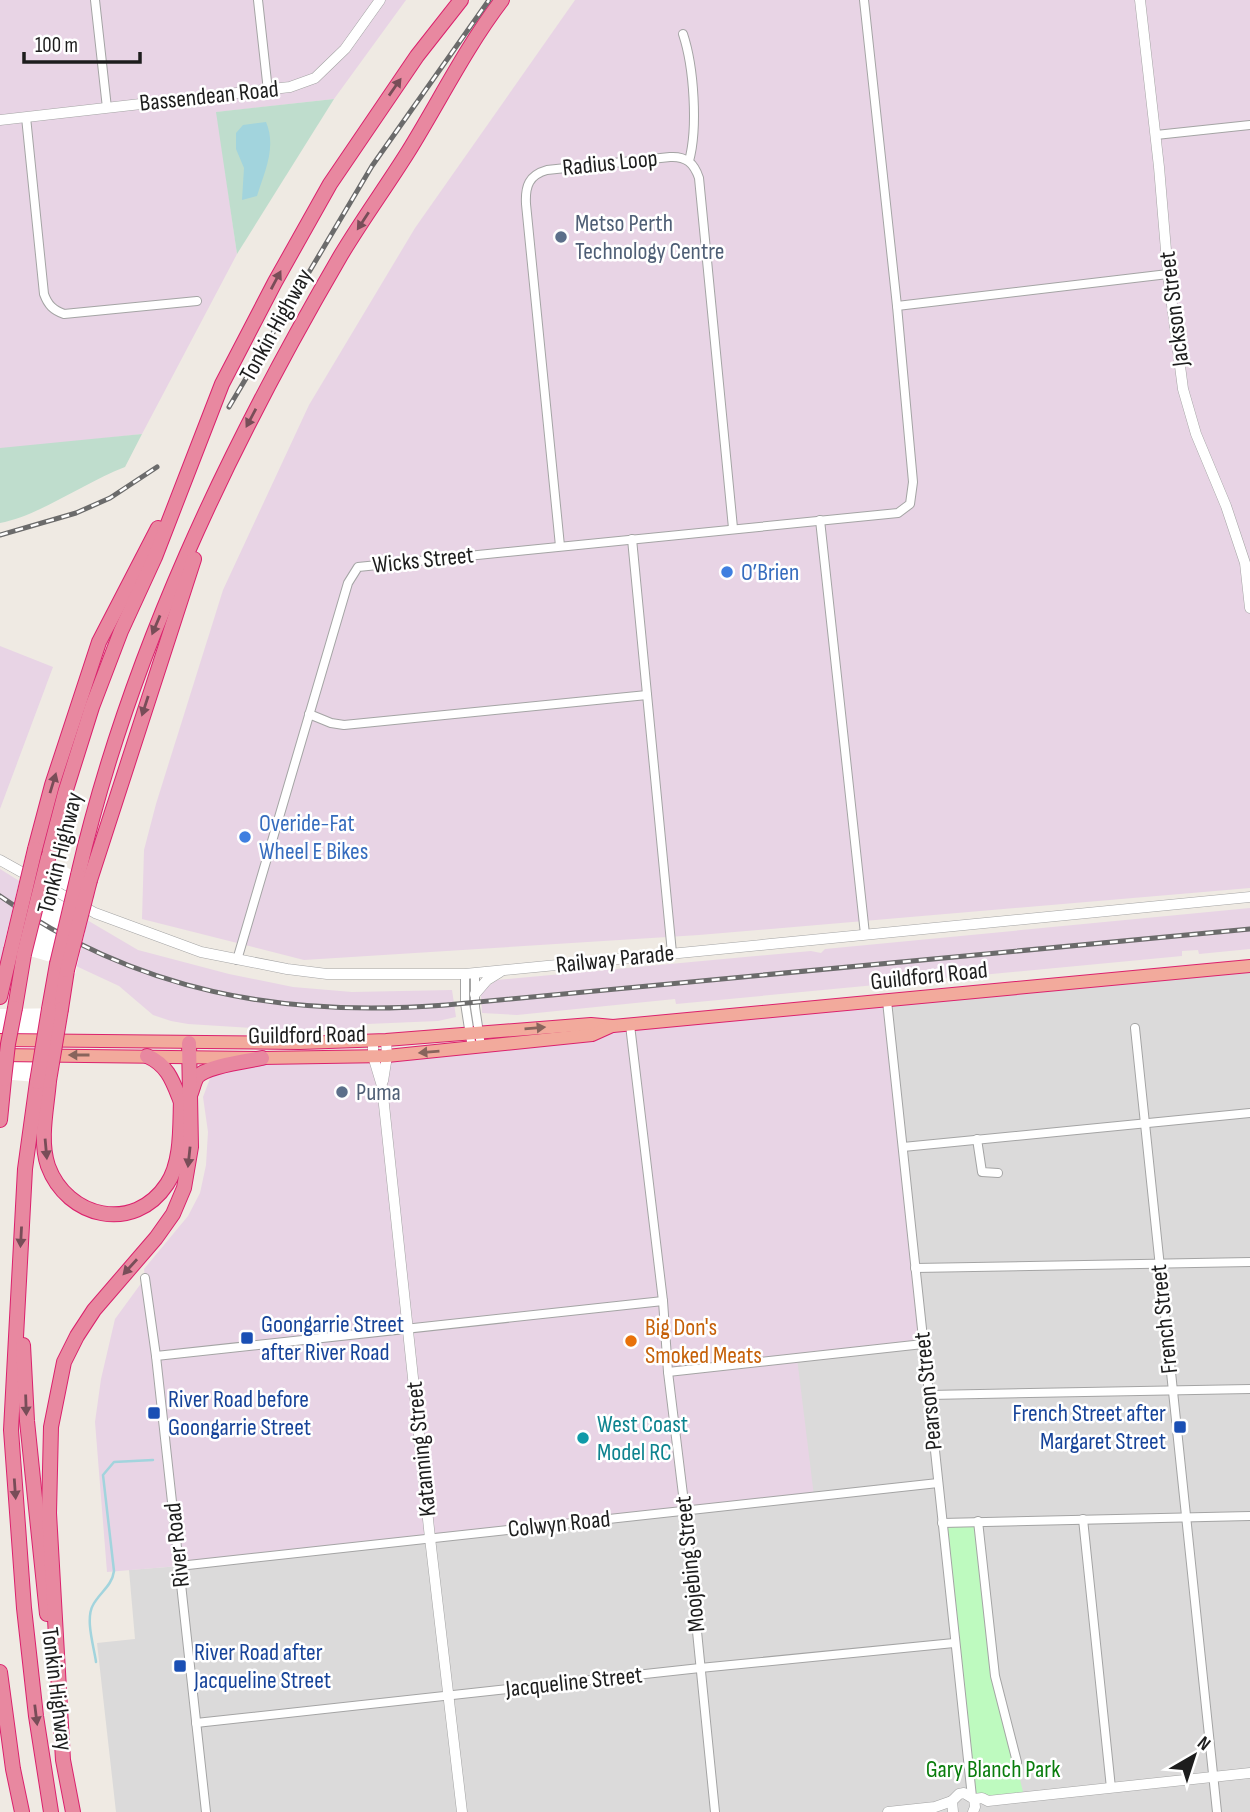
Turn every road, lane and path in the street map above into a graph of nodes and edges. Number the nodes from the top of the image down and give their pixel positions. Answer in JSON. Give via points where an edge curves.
{"nodes":[{"id":1,"x":95,"y":0,"type":"edge"},
{"id":2,"x":258,"y":0,"type":"edge"},
{"id":3,"x":380,"y":0,"type":"edge"},
{"id":4,"x":461,"y":0,"type":"edge"},
{"id":5,"x":502,"y":0,"type":"edge"},
{"id":6,"x":512,"y":0,"type":"edge"},
{"id":7,"x":864,"y":0,"type":"edge"},
{"id":8,"x":1140,"y":0,"type":"edge"},
{"id":9,"x":682,"y":34,"type":"dead end"},
{"id":10,"x":268,"y":92,"type":"junction"},
{"id":11,"x":107,"y":108,"type":"junction"},
{"id":12,"x":434,"y":111,"type":"junction"},
{"id":13,"x":26,"y":117,"type":"junction"},
{"id":14,"x":0,"y":120,"type":"edge"},
{"id":15,"x":1250,"y":125,"type":"edge"},
{"id":16,"x":1156,"y":135,"type":"junction"},
{"id":17,"x":689,"y":161,"type":"junction"},
{"id":18,"x":1168,"y":274,"type":"junction"},
{"id":19,"x":197,"y":301,"type":"dead end"},
{"id":20,"x":897,"y":306,"type":"junction"},
{"id":21,"x":188,"y":469,"type":"junction"},
{"id":22,"x":820,"y":520,"type":"junction"},
{"id":23,"x":733,"y":528,"type":"junction"},
{"id":24,"x":632,"y":539,"type":"junction"},
{"id":25,"x":560,"y":546,"type":"junction"},
{"id":26,"x":1250,"y":608,"type":"edge"},
{"id":27,"x":647,"y":695,"type":"junction"},
{"id":28,"x":309,"y":714,"type":"junction"},
{"id":29,"x":0,"y":860,"type":"edge"},
{"id":30,"x":1250,"y":897,"type":"edge"},
{"id":31,"x":865,"y":934,"type":"junction"},
{"id":32,"x":18,"y":952,"type":"junction"},
{"id":33,"x":672,"y":953,"type":"junction"},
{"id":34,"x":237,"y":960,"type":"junction"},
{"id":35,"x":1250,"y":966,"type":"edge"},
{"id":36,"x":504,"y":970,"type":"junction"},
{"id":37,"x":470,"y":973,"type":"junction"},
{"id":38,"x":475,"y":994,"type":"junction"},
{"id":39,"x":0,"y":997,"type":"edge"},
{"id":40,"x":887,"y":1001,"type":"junction"},
{"id":41,"x":630,"y":1025,"type":"junction"},
{"id":42,"x":1135,"y":1028,"type":"dead end"},
{"id":43,"x":0,"y":1040,"type":"edge"},
{"id":44,"x":379,"y":1040,"type":"junction"},
{"id":45,"x":475,"y":1040,"type":"junction"},
{"id":46,"x":184,"y":1050,"type":"junction"},
{"id":47,"x":0,"y":1055,"type":"edge"},
{"id":48,"x":147,"y":1056,"type":"junction"},
{"id":49,"x":380,"y":1056,"type":"junction"},
{"id":50,"x":262,"y":1058,"type":"junction"},
{"id":51,"x":43,"y":1081,"type":"junction"},
{"id":52,"x":185,"y":1100,"type":"junction"},
{"id":53,"x":1250,"y":1113,"type":"edge"},
{"id":54,"x":0,"y":1120,"type":"edge"},
{"id":55,"x":1145,"y":1123,"type":"junction"},
{"id":56,"x":977,"y":1139,"type":"junction"},
{"id":57,"x":903,"y":1147,"type":"junction"},
{"id":58,"x":998,"y":1173,"type":"dead end"},
{"id":59,"x":1250,"y":1262,"type":"edge"},
{"id":60,"x":1158,"y":1263,"type":"junction"},
{"id":61,"x":20,"y":1264,"type":"junction"},
{"id":62,"x":915,"y":1268,"type":"junction"},
{"id":63,"x":145,"y":1278,"type":"dead end"},
{"id":64,"x":663,"y":1301,"type":"junction"},
{"id":65,"x":408,"y":1328,"type":"junction"},
{"id":66,"x":923,"y":1344,"type":"junction"},
{"id":67,"x":156,"y":1356,"type":"junction"},
{"id":68,"x":668,"y":1372,"type":"junction"},
{"id":69,"x":1250,"y":1389,"type":"edge"},
{"id":70,"x":1172,"y":1391,"type":"junction"},
{"id":71,"x":929,"y":1395,"type":"junction"},
{"id":72,"x":938,"y":1483,"type":"junction"},
{"id":73,"x":685,"y":1511,"type":"junction"},
{"id":74,"x":1250,"y":1516,"type":"edge"},
{"id":75,"x":1186,"y":1518,"type":"junction"},
{"id":76,"x":1083,"y":1519,"type":"junction"},
{"id":77,"x":978,"y":1521,"type":"junction"},
{"id":78,"x":942,"y":1523,"type":"junction"},
{"id":79,"x":430,"y":1538,"type":"junction"},
{"id":80,"x":180,"y":1566,"type":"junction"},
{"id":81,"x":954,"y":1643,"type":"junction"},
{"id":82,"x":700,"y":1668,"type":"junction"},
{"id":83,"x":0,"y":1672,"type":"edge"},
{"id":84,"x":449,"y":1695,"type":"junction"},
{"id":85,"x":196,"y":1723,"type":"junction"},
{"id":86,"x":61,"y":1732,"type":"junction"},
{"id":87,"x":1017,"y":1762,"type":"dead end"},
{"id":88,"x":1250,"y":1773,"type":"edge"},
{"id":89,"x":1213,"y":1776,"type":"junction"},
{"id":90,"x":1111,"y":1788,"type":"junction"},
{"id":91,"x":972,"y":1802,"type":"edge"},
{"id":92,"x":952,"y":1807,"type":"edge"},
{"id":93,"x":22,"y":1812,"type":"edge"},
{"id":94,"x":51,"y":1812,"type":"edge"},
{"id":95,"x":73,"y":1812,"type":"edge"},
{"id":96,"x":206,"y":1812,"type":"edge"},
{"id":97,"x":462,"y":1812,"type":"edge"},
{"id":98,"x":715,"y":1812,"type":"edge"},
{"id":99,"x":888,"y":1812,"type":"edge"},
{"id":100,"x":1217,"y":1812,"type":"edge"}],
"edges":[{"from":1,"to":11,"type":"street"},
{"from":2,"to":10,"type":"street"},
{"from":3,"to":10,"type":"street","name":"Bassendean Road","via":[[345,49],[315,78]]},
{"from":21,"to":4,"type":"highway","name":"Tonkin Highway","one_way":true,"via":[[222,384],[307,223],[359,138]]},
{"from":5,"to":12,"type":"highway","name":"Tonkin Highway"},
{"from":6,"to":12,"type":"highway"},
{"from":7,"to":20,"type":"street"},
{"from":8,"to":16,"type":"street","name":"Jackson Street"},
{"from":9,"to":17,"type":"street","via":[[689,59],[695,133]]},
{"from":10,"to":11,"type":"street","name":"Bassendean Road"},
{"from":11,"to":13,"type":"street","name":"Bassendean Road"},
{"from":12,"to":51,"type":"highway","name":"Tonkin Highway","one_way":true,"bridge":true,"via":[[343,252],[248,423],[153,633],[94,804]]},
{"from":13,"to":14,"type":"street","name":"Bassendean Road"},
{"from":13,"to":19,"type":"street","via":[[47,303],[64,314]]},
{"from":15,"to":16,"type":"street"},
{"from":16,"to":18,"type":"street","name":"Jackson Street"},
{"from":17,"to":23,"type":"street","name":"Radius Loop","via":[[700,184]]},
{"from":17,"to":25,"type":"street","name":"Radius Loop","via":[[678,156],[547,170],[528,182],[526,204]]},
{"from":18,"to":20,"type":"street"},
{"from":18,"to":26,"type":"street","name":"Jackson Street","via":[[1183,389],[1245,563]]},
{"from":20,"to":22,"type":"street","name":"Wicks Street","via":[[913,482],[910,504],[898,513]]},
{"from":21,"to":32,"type":"highway","name":"Tonkin Highway","bridge":true,"via":[[92,707]]},
{"from":32,"to":21,"type":"highway","one_way":true,"bridge":true,"via":[[35,849],[99,642]]},
{"from":22,"to":23,"type":"street","name":"Wicks Street"},
{"from":22,"to":31,"type":"street"},
{"from":23,"to":24,"type":"street","name":"Wicks Street"},
{"from":24,"to":25,"type":"street","name":"Wicks Street"},
{"from":24,"to":27,"type":"street"},
{"from":25,"to":28,"type":"street","name":"Wicks Street","via":[[358,567],[348,583]]},
{"from":27,"to":28,"type":"street","via":[[344,724]]},
{"from":27,"to":33,"type":"street"},
{"from":28,"to":34,"type":"street","name":"Wicks Street"},
{"from":29,"to":34,"type":"street","name":"Railway Parade","via":[[95,913],[201,952]]},
{"from":30,"to":31,"type":"street","name":"Railway Parade"},
{"from":31,"to":33,"type":"street","name":"Railway Parade"},
{"from":32,"to":39,"type":"highway"},
{"from":32,"to":54,"type":"highway","name":"Tonkin Highway","bridge":true},
{"from":33,"to":36,"type":"street","name":"Railway Parade"},
{"from":34,"to":37,"type":"street","name":"Railway Parade","via":[[341,975]]},
{"from":35,"to":40,"type":"highway","name":"Guildford Road"},
{"from":36,"to":37,"type":"street","name":"Railway Parade"},
{"from":36,"to":38,"type":"street"},
{"from":37,"to":38,"type":"street"},
{"from":37,"to":45,"type":"street"},
{"from":38,"to":45,"type":"street"},
{"from":40,"to":41,"type":"highway","name":"Guildford Road"},
{"from":40,"to":57,"type":"street","name":"Pearson Street"},
{"from":41,"to":45,"type":"highway","name":"Guildford Road","via":[[592,1035]]},
{"from":41,"to":64,"type":"street","name":"Moojebing Street"},
{"from":42,"to":55,"type":"street","name":"French Street"},
{"from":43,"to":46,"type":"highway","name":"Guildford Road"},
{"from":44,"to":45,"type":"highway","name":"Guildford Road"},
{"from":44,"to":46,"type":"highway","name":"Guildford Road"},
{"from":44,"to":49,"type":"street","name":"Katanning Street"},
{"from":45,"to":49,"type":"highway","name":"Guildford Road","one_way":true},
{"from":46,"to":48,"type":"highway","name":"Guildford Road"},
{"from":46,"to":50,"type":"highway","name":"Guildford Road"},
{"from":46,"to":52,"type":"highway"},
{"from":48,"to":47,"type":"highway","name":"Guildford Road","one_way":true},
{"from":48,"to":52,"type":"highway","via":[[160,1061]]},
{"from":49,"to":50,"type":"highway","name":"Guildford Road"},
{"from":49,"to":65,"type":"street","name":"Katanning Street"},
{"from":50,"to":52,"type":"highway","via":[[209,1069],[196,1079]]},
{"from":51,"to":52,"type":"highway","one_way":true,"via":[[47,1163],[63,1193],[101,1214],[139,1209],[167,1184],[174,1170]]},
{"from":51,"to":61,"type":"highway","name":"Tonkin Highway","one_way":true,"via":[[25,1169]]},
{"from":52,"to":86,"type":"highway","one_way":true,"via":[[191,1147],[184,1188],[156,1238],[77,1336],[64,1362],[51,1427],[49,1476]]},
{"from":53,"to":55,"type":"street"},
{"from":55,"to":56,"type":"street"},
{"from":55,"to":60,"type":"street","name":"French Street"},
{"from":56,"to":57,"type":"street"},
{"from":56,"to":58,"type":"street","via":[[982,1172]]},
{"from":57,"to":62,"type":"street","name":"Pearson Street"},
{"from":59,"to":60,"type":"street"},
{"from":60,"to":62,"type":"street"},
{"from":60,"to":70,"type":"street","name":"French Street"},
{"from":61,"to":86,"type":"highway","one_way":true,"via":[[27,1421]]},
{"from":61,"to":94,"type":"highway","name":"Tonkin Highway","one_way":true,"via":[[11,1430],[25,1621]]},
{"from":62,"to":66,"type":"street","name":"Pearson Street"},
{"from":63,"to":67,"type":"street","name":"River Road"},
{"from":64,"to":65,"type":"street"},
{"from":64,"to":68,"type":"street","name":"Moojebing Street"},
{"from":65,"to":67,"type":"street"},
{"from":65,"to":79,"type":"street","name":"Katanning Street"},
{"from":66,"to":68,"type":"street"},
{"from":66,"to":71,"type":"street","name":"Pearson Street"},
{"from":67,"to":80,"type":"street","name":"River Road"},
{"from":68,"to":73,"type":"street","name":"Moojebing Street"},
{"from":69,"to":70,"type":"street"},
{"from":70,"to":71,"type":"street"},
{"from":70,"to":75,"type":"street","name":"French Street"},
{"from":71,"to":72,"type":"street","name":"Pearson Street"},
{"from":72,"to":73,"type":"street","name":"Colwyn Road"},
{"from":72,"to":78,"type":"street","name":"Pearson Street"},
{"from":73,"to":79,"type":"street","name":"Colwyn Road"},
{"from":73,"to":82,"type":"street","name":"Moojebing Street"},
{"from":74,"to":75,"type":"street"},
{"from":75,"to":76,"type":"street"},
{"from":75,"to":89,"type":"street","name":"French Street"},
{"from":76,"to":77,"type":"street"},
{"from":76,"to":90,"type":"street"},
{"from":77,"to":78,"type":"street"},
{"from":77,"to":87,"type":"street","via":[[995,1676]]},
{"from":78,"to":81,"type":"street","name":"Pearson Street"},
{"from":79,"to":80,"type":"street","name":"Colwyn Road"},
{"from":79,"to":84,"type":"street","name":"Katanning Street"},
{"from":80,"to":85,"type":"street","name":"River Road"},
{"from":81,"to":82,"type":"street","name":"Jacqueline Street"},
{"from":81,"to":91,"type":"street","name":"Pearson Street"},
{"from":82,"to":84,"type":"street","name":"Jacqueline Street"},
{"from":82,"to":98,"type":"street","name":"Moojebing Street"},
{"from":83,"to":93,"type":"highway"},
{"from":84,"to":85,"type":"street","name":"Jacqueline Street"},
{"from":84,"to":97,"type":"street","name":"Katanning Street"},
{"from":85,"to":96,"type":"street","name":"River Road"},
{"from":86,"to":95,"type":"highway"},
{"from":88,"to":89,"type":"street"},
{"from":89,"to":90,"type":"street"},
{"from":89,"to":100,"type":"street","name":"French Street"},
{"from":90,"to":91,"type":"street"},
{"from":91,"to":92,"type":"street","via":[[959,1794]]},
{"from":92,"to":99,"type":"street","via":[[942,1803]]}]}
